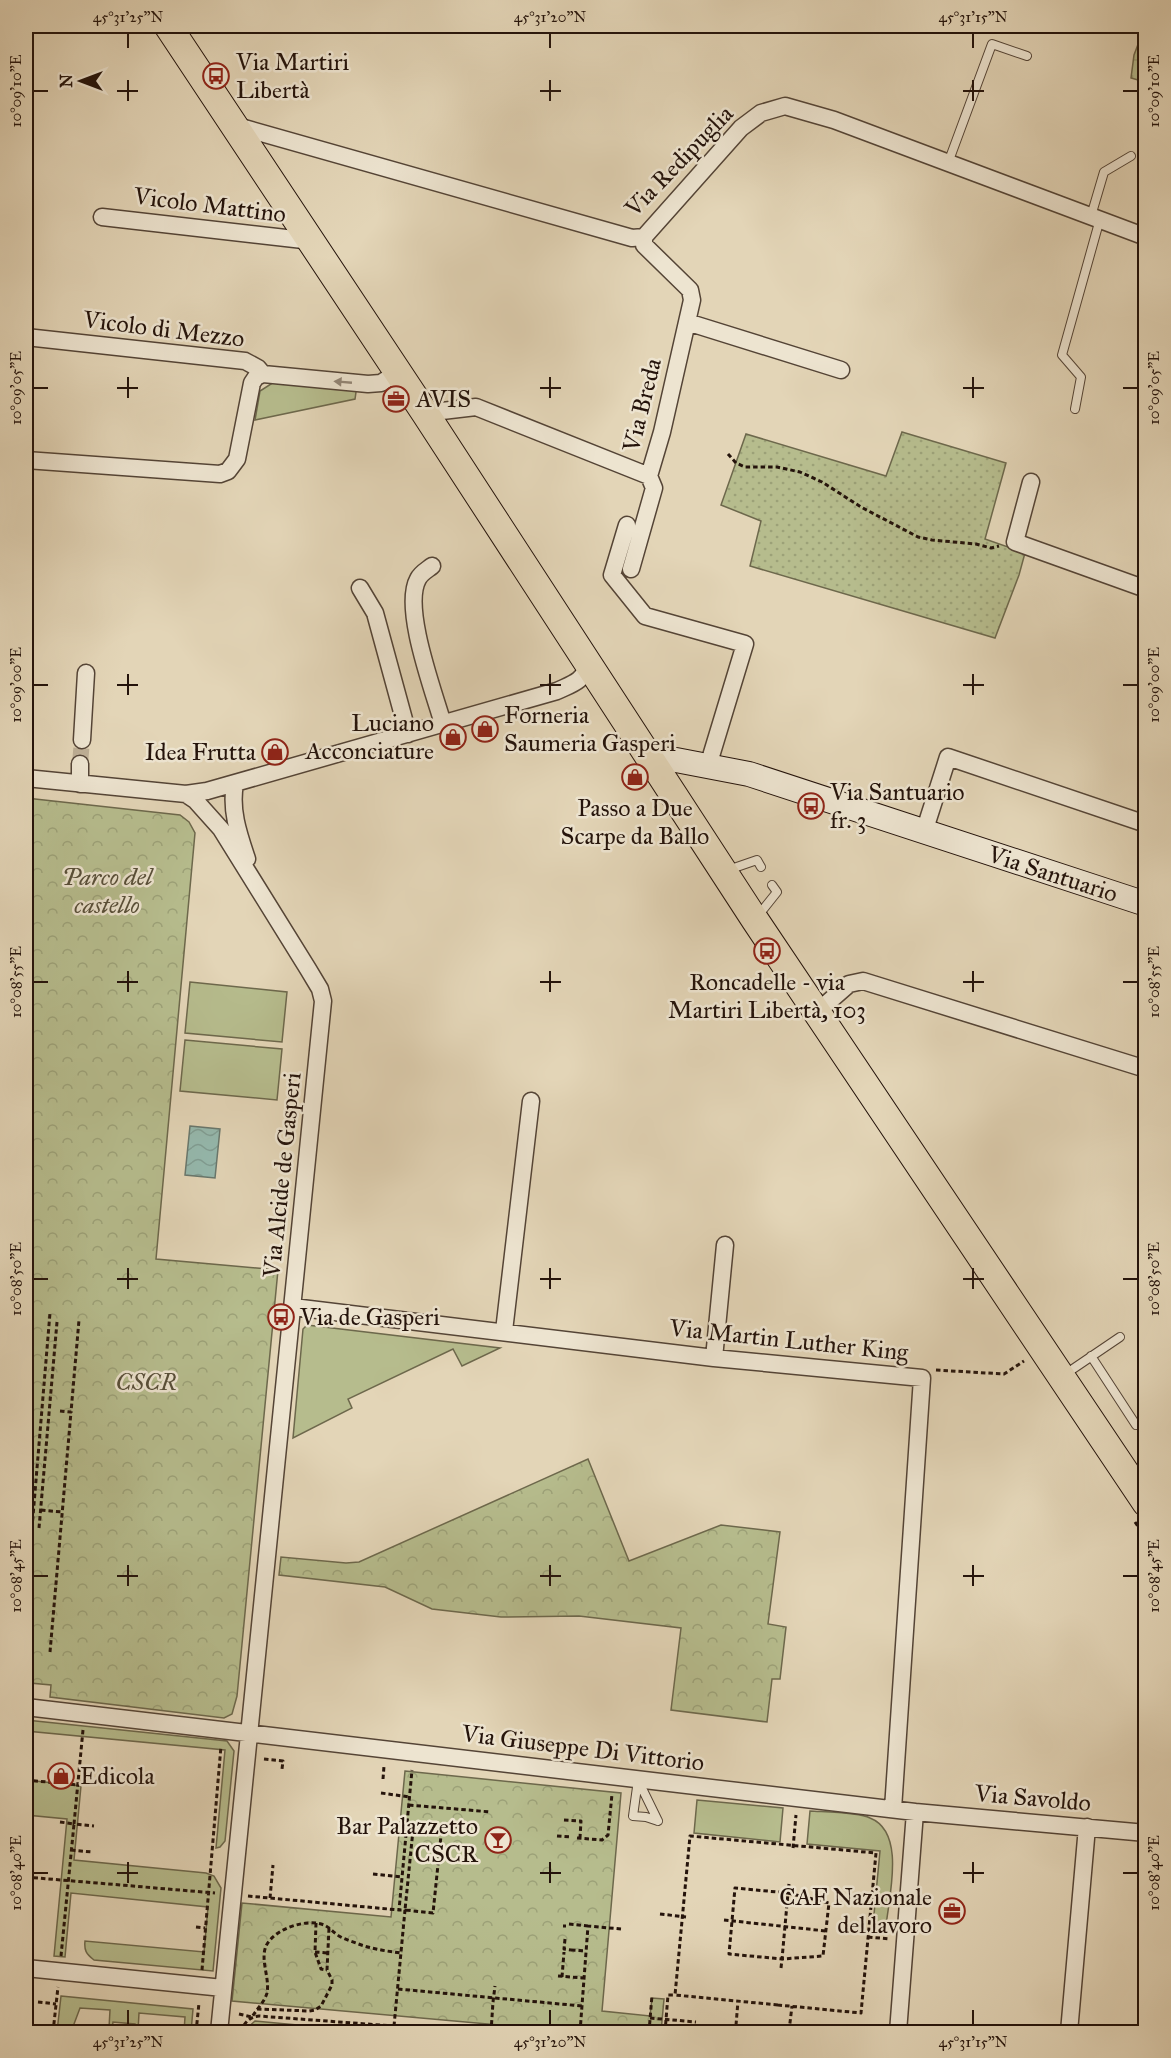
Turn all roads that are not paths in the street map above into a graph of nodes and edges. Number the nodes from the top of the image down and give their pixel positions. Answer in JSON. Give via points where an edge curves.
{"nodes":[{"id":1,"x":168,"y":26,"type":"edge"},
{"id":2,"x":1027,"y":56,"type":"dead end"},
{"id":3,"x":237,"y":126,"type":"junction"},
{"id":4,"x":1131,"y":156,"type":"dead end"},
{"id":5,"x":948,"y":163,"type":"junction"},
{"id":6,"x":102,"y":217,"type":"dead end"},
{"id":7,"x":1095,"y":218,"type":"junction"},
{"id":8,"x":644,"y":237,"type":"junction"},
{"id":9,"x":1146,"y":237,"type":"edge"},
{"id":10,"x":312,"y":241,"type":"junction"},
{"id":11,"x":687,"y":322,"type":"junction"},
{"id":12,"x":26,"y":338,"type":"edge"},
{"id":13,"x":841,"y":370,"type":"dead end"},
{"id":14,"x":398,"y":372,"type":"junction"},
{"id":15,"x":263,"y":374,"type":"junction"},
{"id":16,"x":1075,"y":409,"type":"dead end"},
{"id":17,"x":425,"y":413,"type":"junction"},
{"id":18,"x":26,"y":460,"type":"edge"},
{"id":19,"x":650,"y":476,"type":"junction"},
{"id":20,"x":1031,"y":482,"type":"dead end"},
{"id":21,"x":627,"y":525,"type":"dead end"},
{"id":22,"x":432,"y":566,"type":"dead end"},
{"id":23,"x":632,"y":569,"type":"dead end"},
{"id":24,"x":360,"y":588,"type":"dead end"},
{"id":25,"x":1146,"y":589,"type":"edge"},
{"id":26,"x":589,"y":664,"type":"junction"},
{"id":27,"x":86,"y":673,"type":"dead end"},
{"id":28,"x":443,"y":724,"type":"junction"},
{"id":29,"x":408,"y":734,"type":"junction"},
{"id":30,"x":82,"y":740,"type":"tunnel mouth"},
{"id":31,"x":650,"y":759,"type":"junction"},
{"id":32,"x":81,"y":764,"type":"tunnel mouth"},
{"id":33,"x":708,"y":766,"type":"junction"},
{"id":34,"x":26,"y":778,"type":"edge"},
{"id":35,"x":80,"y":784,"type":"junction"},
{"id":36,"x":235,"y":784,"type":"junction"},
{"id":37,"x":207,"y":791,"type":"junction"},
{"id":38,"x":186,"y":794,"type":"junction"},
{"id":39,"x":235,"y":818,"type":"junction"},
{"id":40,"x":1146,"y":824,"type":"edge"},
{"id":41,"x":924,"y":832,"type":"junction"},
{"id":42,"x":761,"y":867,"type":"dead end"},
{"id":43,"x":723,"y":871,"type":"junction"},
{"id":44,"x":772,"y":885,"type":"dead end"},
{"id":45,"x":259,"y":890,"type":"junction"},
{"id":46,"x":1146,"y":904,"type":"edge"},
{"id":47,"x":755,"y":920,"type":"junction"},
{"id":48,"x":817,"y":1012,"type":"junction"},
{"id":49,"x":1146,"y":1069,"type":"edge"},
{"id":50,"x":531,"y":1101,"type":"dead end"},
{"id":51,"x":725,"y":1245,"type":"dead end"},
{"id":52,"x":293,"y":1307,"type":"junction"},
{"id":53,"x":504,"y":1331,"type":"junction"},
{"id":54,"x":1120,"y":1337,"type":"dead end"},
{"id":55,"x":1091,"y":1356,"type":"junction"},
{"id":56,"x":714,"y":1358,"type":"junction"},
{"id":57,"x":1061,"y":1377,"type":"junction"},
{"id":58,"x":1136,"y":1425,"type":"dead end"},
{"id":59,"x":1146,"y":1503,"type":"edge"},
{"id":60,"x":26,"y":1707,"type":"edge"},
{"id":61,"x":249,"y":1732,"type":"junction"},
{"id":62,"x":638,"y":1780,"type":"junction"},
{"id":63,"x":892,"y":1809,"type":"junction"},
{"id":64,"x":915,"y":1812,"type":"junction"},
{"id":65,"x":1087,"y":1827,"type":"junction"},
{"id":66,"x":1146,"y":1833,"type":"edge"},
{"id":67,"x":26,"y":1968,"type":"edge"},
{"id":68,"x":224,"y":1988,"type":"junction"},
{"id":69,"x":219,"y":2032,"type":"edge"},
{"id":70,"x":898,"y":2032,"type":"edge"},
{"id":71,"x":1069,"y":2032,"type":"edge"}],
"edges":[{"from":1,"to":3,"type":"main road"},
{"from":2,"to":5,"type":"lane","via":[[992,44]]},
{"from":3,"to":8,"type":"street","name":"Via Redipuglia","via":[[632,237]]},
{"from":3,"to":10,"type":"main road"},
{"from":4,"to":7,"type":"lane","via":[[1104,172]]},
{"from":5,"to":7,"type":"street","name":"Via Redipuglia"},
{"from":5,"to":8,"type":"street","name":"Via Redipuglia","via":[[785,106],[761,113],[741,128]]},
{"from":6,"to":10,"type":"street","name":"Vicolo Mattino"},
{"from":7,"to":9,"type":"street","name":"Via Redipuglia"},
{"from":7,"to":16,"type":"lane","via":[[1062,355],[1082,376]]},
{"from":8,"to":11,"type":"street","name":"Via Breda","via":[[644,245],[690,290]]},
{"from":10,"to":14,"type":"main road"},
{"from":11,"to":13,"type":"street"},
{"from":11,"to":19,"type":"street","name":"Via Breda"},
{"from":12,"to":15,"type":"street","name":"Vicolo di Mezzo","via":[[245,361]]},
{"from":14,"to":15,"type":"street","name":"Vicolo di Mezzo","one_way":true,"via":[[381,383],[368,384]]},
{"from":14,"to":17,"type":"main road"},
{"from":15,"to":18,"type":"street","via":[[252,383],[237,459],[228,471],[220,474]]},
{"from":17,"to":19,"type":"street","name":"Via Breda","via":[[476,407]]},
{"from":17,"to":26,"type":"main road"},
{"from":19,"to":23,"type":"street","via":[[654,488]]},
{"from":20,"to":25,"type":"street","via":[[1015,542]]},
{"from":21,"to":33,"type":"street","via":[[612,575],[645,616],[745,644]]},
{"from":22,"to":28,"type":"street","via":[[418,578],[415,589],[416,628]]},
{"from":24,"to":29,"type":"street","via":[[375,613]]},
{"from":26,"to":28,"type":"street","via":[[576,682],[557,691]]},
{"from":26,"to":31,"type":"main road"},
{"from":27,"to":30,"type":"street"},
{"from":28,"to":29,"type":"street"},
{"from":29,"to":36,"type":"street"},
{"from":31,"to":33,"type":"street","name":"Via Santuario"},
{"from":31,"to":43,"type":"main road"},
{"from":32,"to":35,"type":"street"},
{"from":33,"to":41,"type":"street","name":"Via Santuario","via":[[749,774]]},
{"from":34,"to":35,"type":"street"},
{"from":35,"to":38,"type":"street"},
{"from":36,"to":37,"type":"street"},
{"from":36,"to":39,"type":"street","name":"Via Alcide de Gasperi"},
{"from":37,"to":38,"type":"street"},
{"from":37,"to":39,"type":"street","name":"Via Alcide de Gasperi","via":[[223,796]]},
{"from":38,"to":45,"type":"street","name":"Via Alcide de Gasperi","via":[[221,829]]},
{"from":39,"to":45,"type":"street","name":"Via Alcide de Gasperi"},
{"from":40,"to":41,"type":"street","via":[[948,757]]},
{"from":41,"to":46,"type":"street","name":"Via Santuario"},
{"from":42,"to":43,"type":"lane","via":[[757,860]]},
{"from":43,"to":47,"type":"main road"},
{"from":44,"to":47,"type":"lane","via":[[777,892]]},
{"from":45,"to":52,"type":"street","name":"Via Alcide de Gasperi","via":[[320,989],[323,1001]]},
{"from":47,"to":48,"type":"main road"},
{"from":48,"to":49,"type":"street","via":[[849,984],[863,981]]},
{"from":48,"to":57,"type":"main road"},
{"from":50,"to":53,"type":"street"},
{"from":51,"to":56,"type":"street"},
{"from":52,"to":53,"type":"street","name":"Via Martin Luther King"},
{"from":52,"to":61,"type":"street","name":"Via Alcide de Gasperi"},
{"from":53,"to":56,"type":"street","name":"Via Martin Luther King"},
{"from":54,"to":55,"type":"lane"},
{"from":55,"to":57,"type":"lane"},
{"from":55,"to":58,"type":"lane"},
{"from":56,"to":63,"type":"street","name":"Via Martin Luther King","via":[[922,1378]]},
{"from":57,"to":59,"type":"main road"},
{"from":60,"to":61,"type":"street","name":"Via Giuseppe Di Vittorio"},
{"from":61,"to":62,"type":"street","name":"Via Giuseppe Di Vittorio"},
{"from":61,"to":68,"type":"street","name":"Via Alcide de Gasperi"},
{"from":62,"to":62,"type":"lane","via":[[658,1821],[633,1816]]},
{"from":62,"to":63,"type":"street","name":"Via Giuseppe Di Vittorio"},
{"from":63,"to":64,"type":"street","name":"Via Giuseppe Di Vittorio"},
{"from":64,"to":65,"type":"street","name":"Via Savoldo"},
{"from":64,"to":70,"type":"street"},
{"from":65,"to":66,"type":"street","name":"Via Savoldo"},
{"from":65,"to":71,"type":"street"},
{"from":67,"to":68,"type":"street"},
{"from":68,"to":69,"type":"street","name":"Via Alcide de Gasperi"}]}
